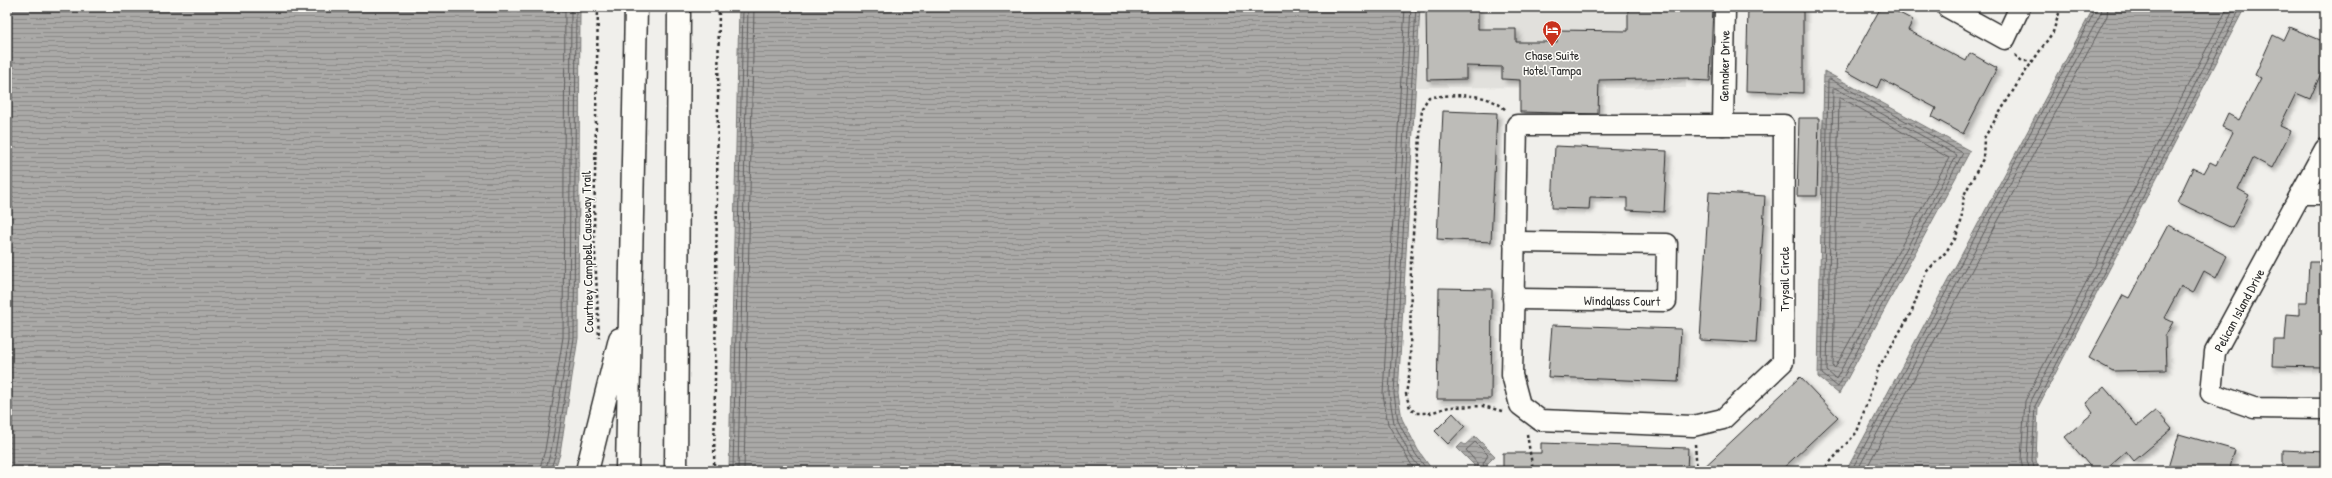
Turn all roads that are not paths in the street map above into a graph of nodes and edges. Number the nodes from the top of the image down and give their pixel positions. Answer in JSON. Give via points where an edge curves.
{"nodes":[{"id":1,"x":636,"y":7,"type":"edge"},
{"id":2,"x":679,"y":7,"type":"edge"},
{"id":3,"x":1725,"y":7,"type":"edge"},
{"id":4,"x":1947,"y":7,"type":"edge"},
{"id":5,"x":2020,"y":7,"type":"edge"},
{"id":6,"x":1724,"y":125,"type":"junction"},
{"id":7,"x":2325,"y":149,"type":"edge"},
{"id":8,"x":2302,"y":194,"type":"junction"},
{"id":9,"x":2325,"y":194,"type":"edge"},
{"id":10,"x":1514,"y":242,"type":"junction"},
{"id":11,"x":1513,"y":299,"type":"junction"},
{"id":12,"x":629,"y":304,"type":"junction"},
{"id":13,"x":2325,"y":409,"type":"edge"},
{"id":14,"x":587,"y":471,"type":"edge"},
{"id":15,"x":627,"y":471,"type":"edge"},
{"id":16,"x":676,"y":471,"type":"edge"}],
"edges":[{"from":1,"to":12,"type":"highway"},
{"from":2,"to":16,"type":"highway"},
{"from":3,"to":6,"type":"street","name":"Gennaker Drive"},
{"from":4,"to":5,"type":"street","via":[[2005,39]]},
{"from":6,"to":10,"type":"street","name":"Trysail Circle","via":[[1517,125]]},
{"from":6,"to":11,"type":"street","name":"Trysail Circle","via":[[1784,125],[1784,362],[1723,418],[1694,426],[1540,420],[1520,405],[1512,375]]},
{"from":7,"to":8,"type":"street","name":"Pelican Island Drive"},
{"from":8,"to":9,"type":"street"},
{"from":8,"to":13,"type":"street","name":"Pelican Island Drive","via":[[2216,352],[2211,393],[2254,408]]},
{"from":10,"to":11,"type":"street","name":"Trysail Circle"},
{"from":10,"to":11,"type":"street","name":"Windglass Court","via":[[1667,244],[1666,301]]},
{"from":12,"to":14,"type":"highway"},
{"from":12,"to":15,"type":"highway"}]}
